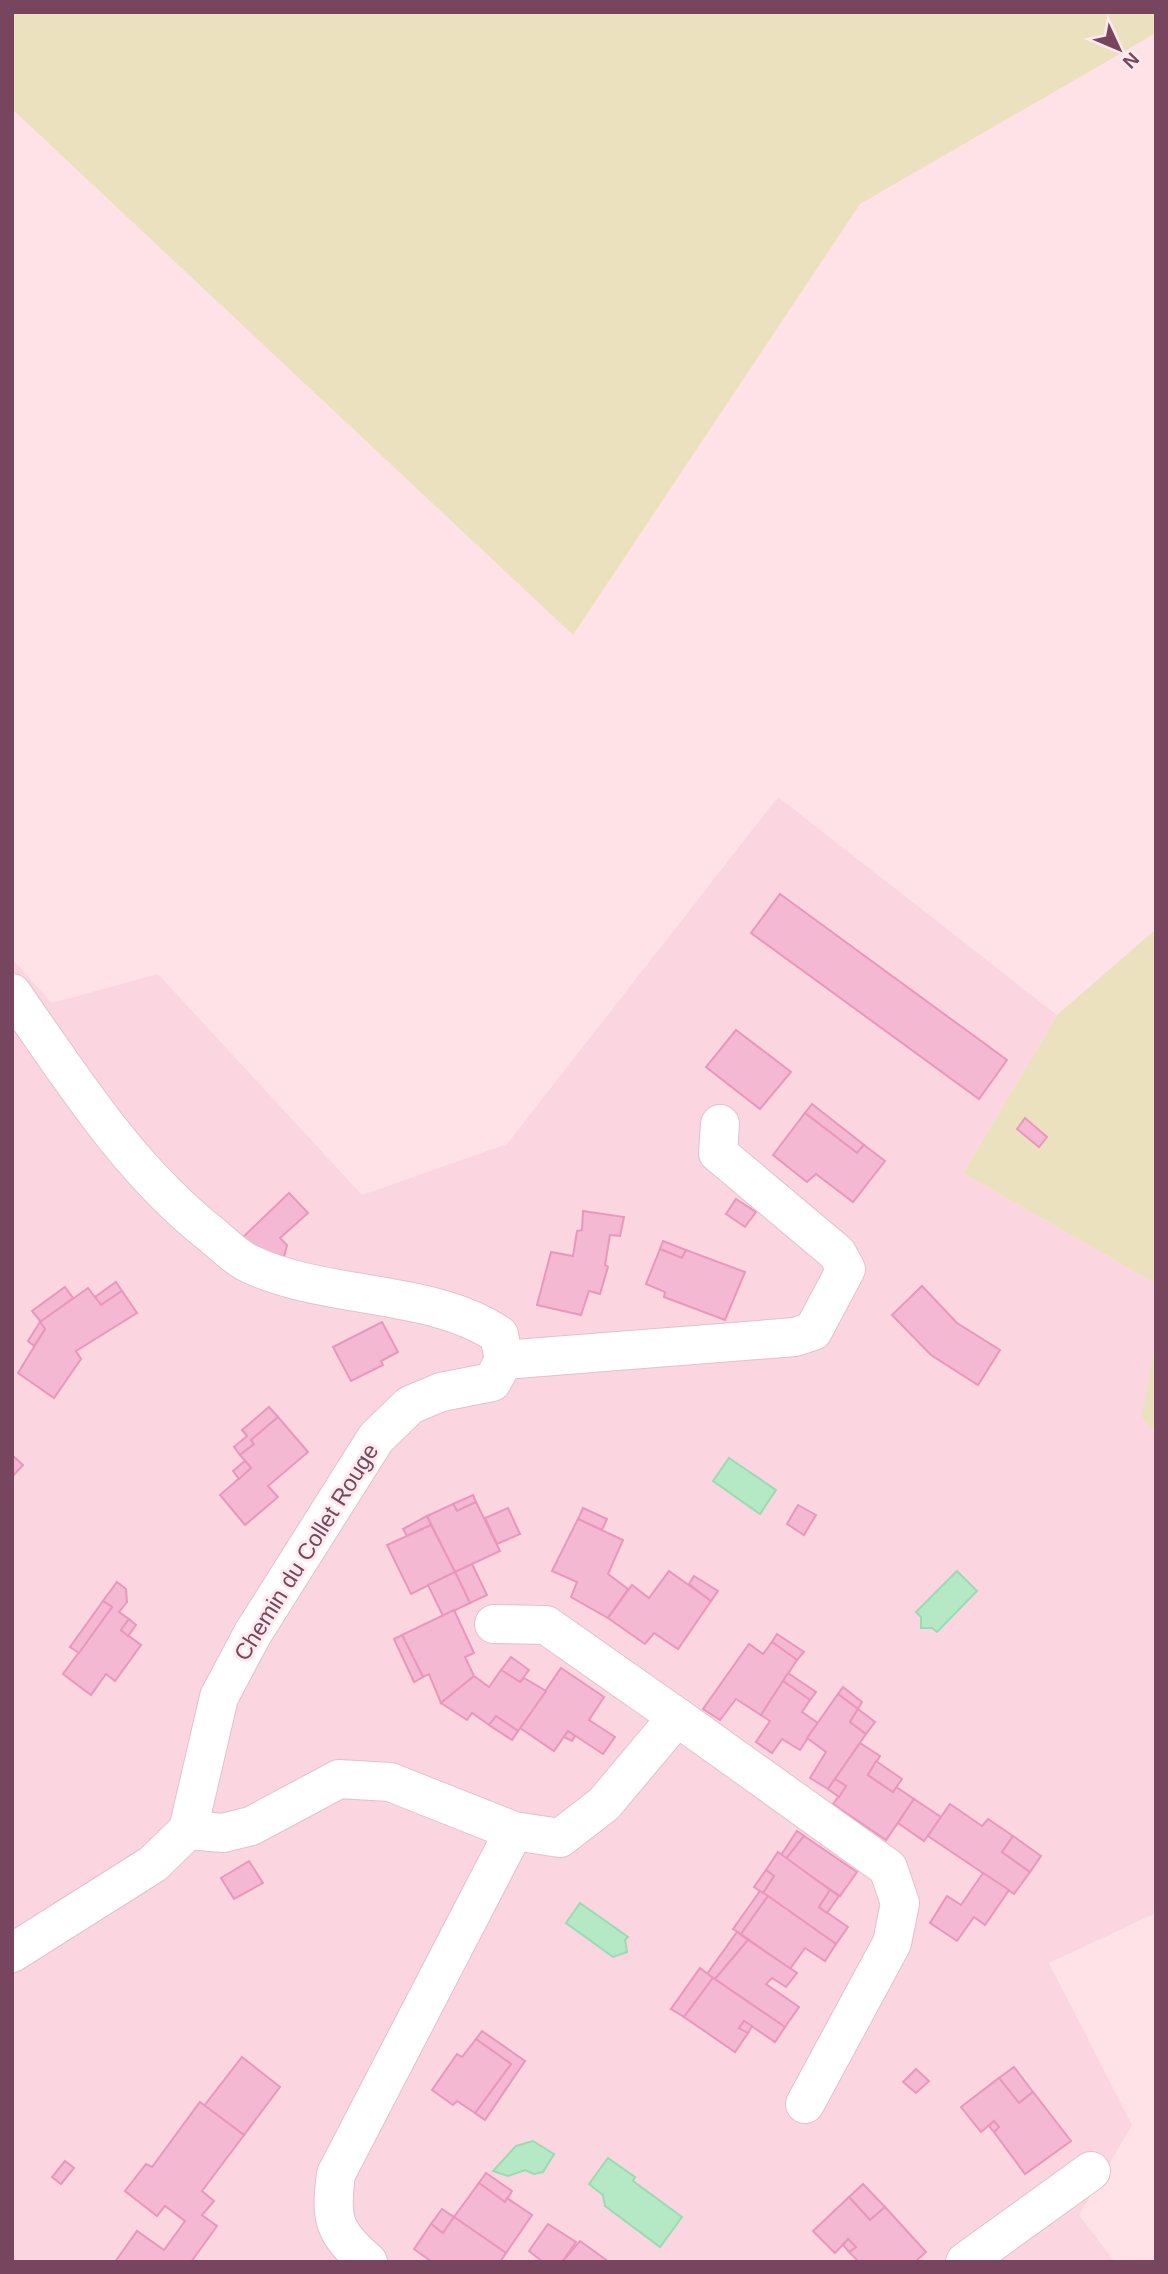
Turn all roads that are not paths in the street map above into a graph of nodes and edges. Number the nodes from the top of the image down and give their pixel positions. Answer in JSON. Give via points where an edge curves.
{"nodes":[{"id":1,"x":12,"y":993,"type":"edge"},
{"id":2,"x":720,"y":1124,"type":"dead end"},
{"id":3,"x":504,"y":1360,"type":"junction"},
{"id":4,"x":494,"y":1624,"type":"dead end"},
{"id":5,"x":677,"y":1717,"type":"junction"},
{"id":6,"x":188,"y":1830,"type":"junction"},
{"id":7,"x":514,"y":1831,"type":"junction"},
{"id":8,"x":12,"y":1953,"type":"edge"},
{"id":9,"x":804,"y":2105,"type":"dead end"},
{"id":10,"x":1091,"y":2171,"type":"dead end"},
{"id":11,"x":369,"y":2262,"type":"edge"},
{"id":12,"x":965,"y":2262,"type":"edge"}],
"edges":[{"from":1,"to":3,"type":"street","via":[[112,1135],[182,1212],[249,1264],[332,1289],[476,1319],[499,1335]]},
{"from":2,"to":3,"type":"street","via":[[718,1153],[837,1253],[846,1269],[813,1331],[795,1337]]},
{"from":3,"to":6,"type":"street","name":"Chemin du Collet Rouge","via":[[492,1382],[441,1392],[410,1405],[376,1438],[253,1633],[219,1697]]},
{"from":4,"to":5,"type":"street","via":[[546,1625]]},
{"from":5,"to":7,"type":"street","via":[[604,1804],[560,1838]]},
{"from":5,"to":9,"type":"street","via":[[888,1868],[900,1903],[892,1943]]},
{"from":6,"to":7,"type":"street","via":[[223,1833],[251,1826],[340,1779],[390,1782]]},
{"from":6,"to":8,"type":"street","via":[[153,1864]]},
{"from":7,"to":11,"type":"street","via":[[336,2174],[331,2211],[348,2244]]},
{"from":10,"to":12,"type":"street"}]}
